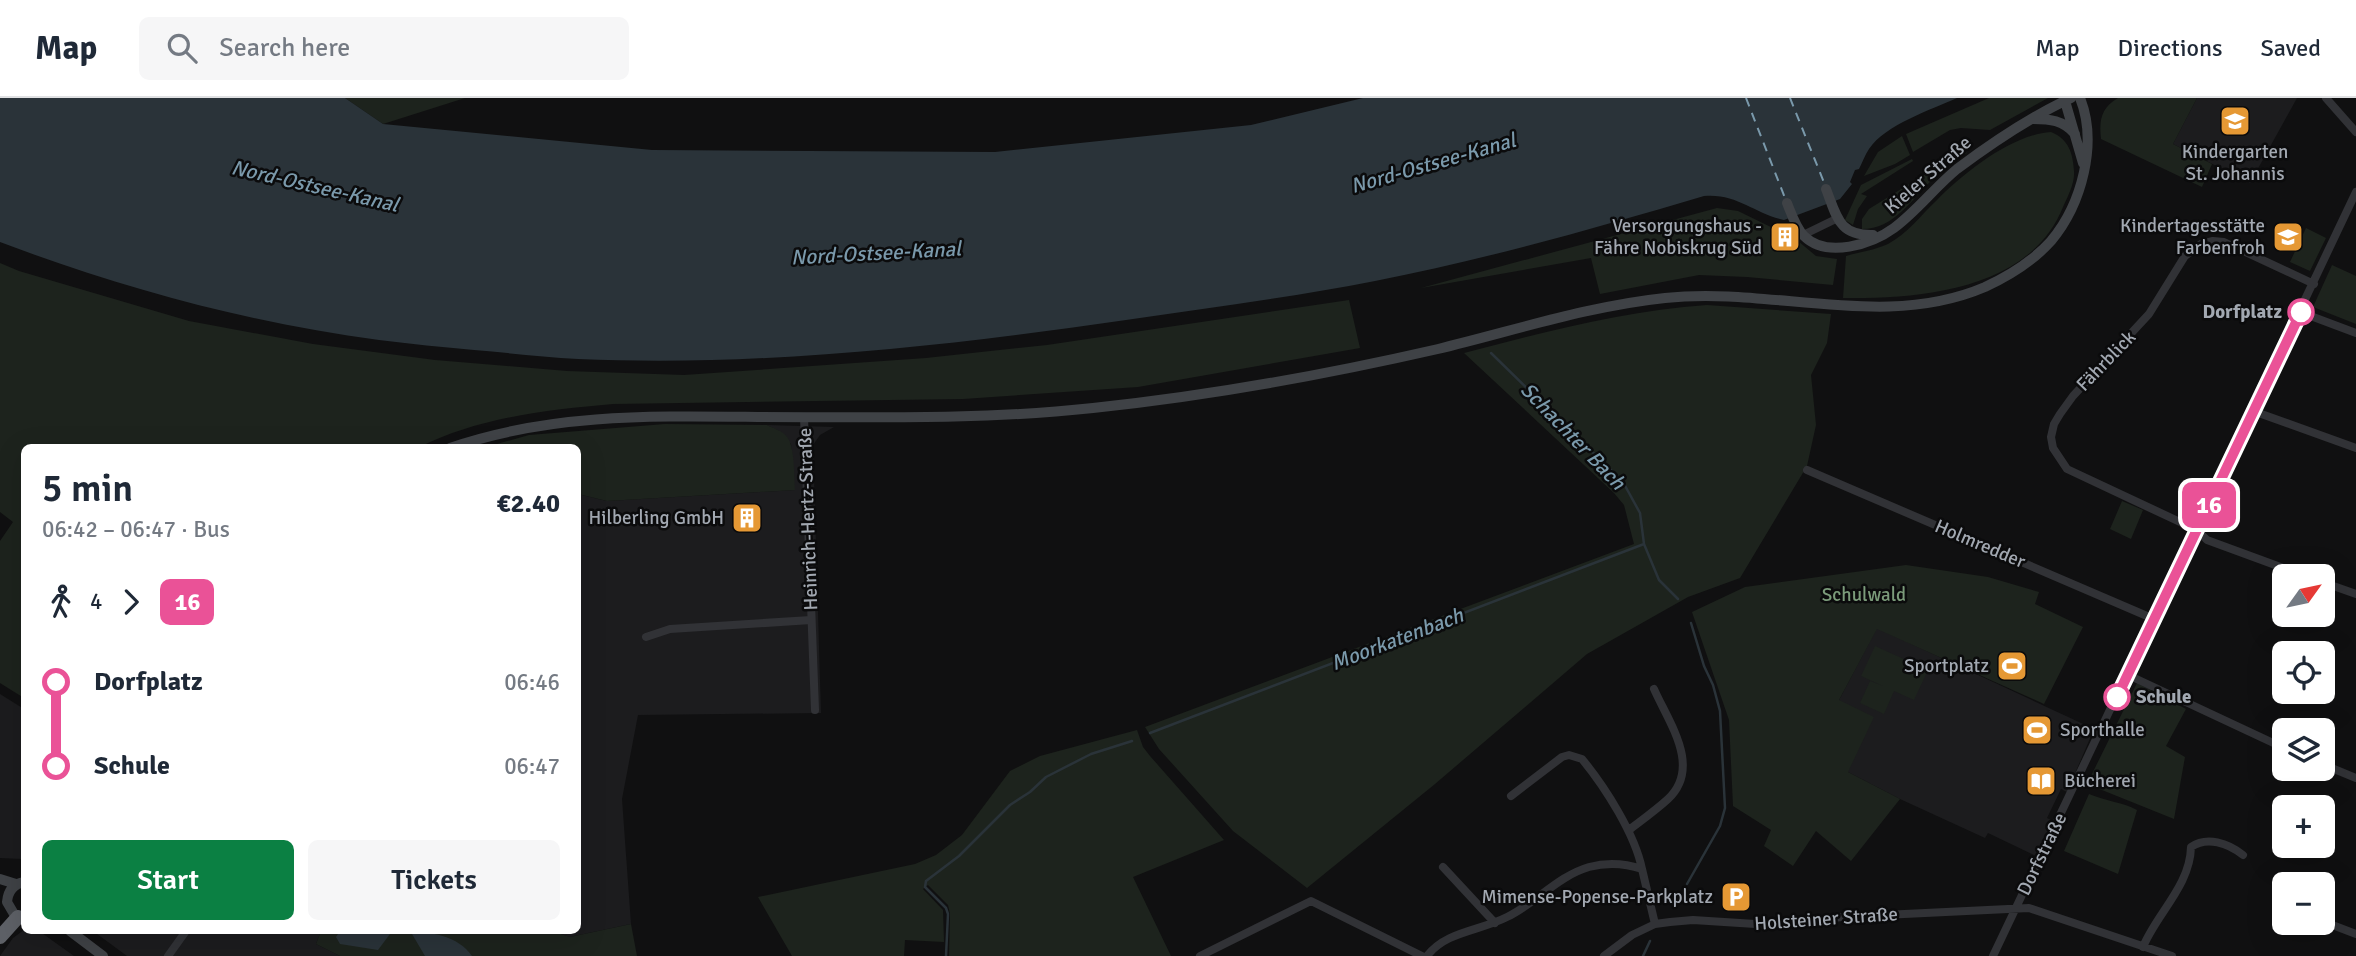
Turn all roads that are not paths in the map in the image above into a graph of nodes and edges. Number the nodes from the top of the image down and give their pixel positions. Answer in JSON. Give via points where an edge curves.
{"nodes":[{"id":1,"x":2080,"y":98,"type":"edge"},
{"id":2,"x":2326,"y":98,"type":"edge"},
{"id":3,"x":2068,"y":99,"type":"edge"},
{"id":4,"x":2030,"y":119,"type":"junction"},
{"id":5,"x":2356,"y":132,"type":"edge"},
{"id":6,"x":2076,"y":135,"type":"junction"},
{"id":7,"x":2084,"y":169,"type":"junction"},
{"id":8,"x":1826,"y":189,"type":"dead end"},
{"id":9,"x":2356,"y":192,"type":"edge"},
{"id":10,"x":1787,"y":203,"type":"dead end"},
{"id":11,"x":1838,"y":218,"type":"junction"},
{"id":12,"x":1803,"y":235,"type":"junction"},
{"id":13,"x":1880,"y":235,"type":"junction"},
{"id":14,"x":2314,"y":284,"type":"junction"},
{"id":15,"x":2301,"y":312,"type":"junction"},
{"id":16,"x":2356,"y":333,"type":"edge"},
{"id":17,"x":2253,"y":411,"type":"junction"},
{"id":18,"x":804,"y":417,"type":"junction"},
{"id":19,"x":464,"y":444,"type":"edge"},
{"id":20,"x":2356,"y":448,"type":"edge"},
{"id":21,"x":1807,"y":470,"type":"dead end"},
{"id":22,"x":2197,"y":530,"type":"junction"},
{"id":23,"x":2272,"y":564,"type":"edge"},
{"id":24,"x":2335,"y":587,"type":"edge"},
{"id":25,"x":2356,"y":594,"type":"edge"},
{"id":26,"x":2154,"y":619,"type":"junction"},
{"id":27,"x":811,"y":620,"type":"junction"},
{"id":28,"x":646,"y":637,"type":"dead end"},
{"id":29,"x":2128,"y":674,"type":"junction"},
{"id":30,"x":1654,"y":689,"type":"dead end"},
{"id":31,"x":815,"y":710,"type":"dead end"},
{"id":32,"x":2272,"y":742,"type":"edge"},
{"id":33,"x":2335,"y":769,"type":"edge"},
{"id":34,"x":2356,"y":778,"type":"edge"},
{"id":35,"x":1511,"y":796,"type":"dead end"},
{"id":36,"x":1629,"y":830,"type":"junction"},
{"id":37,"x":2243,"y":855,"type":"dead end"},
{"id":38,"x":1443,"y":867,"type":"dead end"},
{"id":39,"x":1642,"y":869,"type":"junction"},
{"id":40,"x":0,"y":879,"type":"edge"},
{"id":41,"x":12,"y":886,"type":"edge"},
{"id":42,"x":2015,"y":908,"type":"junction"},
{"id":43,"x":18,"y":915,"type":"edge"},
{"id":44,"x":1495,"y":923,"type":"junction"},
{"id":45,"x":1655,"y":925,"type":"junction"},
{"id":46,"x":2335,"y":926,"type":"edge"},
{"id":47,"x":70,"y":934,"type":"edge"},
{"id":48,"x":74,"y":934,"type":"edge"},
{"id":49,"x":184,"y":934,"type":"edge"},
{"id":50,"x":2356,"y":934,"type":"edge"},
{"id":51,"x":0,"y":936,"type":"edge"},
{"id":52,"x":81,"y":940,"type":"junction"},
{"id":53,"x":2143,"y":947,"type":"junction"},
{"id":54,"x":103,"y":956,"type":"edge"},
{"id":55,"x":168,"y":956,"type":"edge"},
{"id":56,"x":1200,"y":956,"type":"edge"},
{"id":57,"x":1424,"y":956,"type":"edge"},
{"id":58,"x":1604,"y":956,"type":"edge"},
{"id":59,"x":1993,"y":956,"type":"edge"},
{"id":60,"x":2172,"y":956,"type":"edge"}],
"edges":[{"from":1,"to":7,"type":"main road","via":[[2088,145]]},
{"from":2,"to":5,"type":"street"},
{"from":3,"to":4,"type":"main road","name":"Kieler Straße"},
{"from":3,"to":6,"type":"main road"},
{"from":4,"to":6,"type":"main road","via":[[2058,121]]},
{"from":4,"to":13,"type":"main road","name":"Kieler Straße","via":[[1940,183],[1902,221]]},
{"from":6,"to":7,"type":"main road"},
{"from":7,"to":18,"type":"main road","via":[[2067,216],[2036,255],[1986,286],[1930,303],[1852,308],[1738,296],[1664,298],[1552,319],[1292,380],[1169,400],[1026,413]]},
{"from":8,"to":11,"type":"main road"},
{"from":9,"to":14,"type":"street","name":"Dorfstraße"},
{"from":10,"to":12,"type":"main road"},
{"from":11,"to":12,"type":"street"},
{"from":11,"to":13,"type":"main road","name":"Kieler Straße","via":[[1852,233]]},
{"from":12,"to":13,"type":"main road","name":"Kieler Straße","via":[[1822,246],[1839,247]]},
{"from":14,"to":15,"type":"street","name":"Dorfstraße"},
{"from":14,"to":22,"type":"street","name":"Fährblick","via":[[2224,242],[2201,244],[2185,256],[2157,304],[2073,396],[2054,424],[2053,448],[2067,469]]},
{"from":15,"to":16,"type":"street"},
{"from":15,"to":17,"type":"street","name":"Dorfstraße"},
{"from":17,"to":20,"type":"street"},
{"from":17,"to":22,"type":"street","name":"Dorfstraße"},
{"from":18,"to":19,"type":"main road","via":[[608,417],[513,430]]},
{"from":18,"to":27,"type":"street","name":"Heinrich-Hertz-Straße"},
{"from":21,"to":26,"type":"street","name":"Holmredder"},
{"from":22,"to":23,"type":"street","name":"Fährblick","via":[[2207,540]]},
{"from":22,"to":26,"type":"street","name":"Dorfstraße"},
{"from":24,"to":25,"type":"street"},
{"from":26,"to":29,"type":"street","name":"Dorfstraße"},
{"from":27,"to":28,"type":"street","name":"Heinrich-Hertz-Straße","via":[[670,629]]},
{"from":27,"to":31,"type":"street","name":"Heinrich-Hertz-Straße"},
{"from":29,"to":32,"type":"street"},
{"from":29,"to":42,"type":"street","name":"Dorfstraße"},
{"from":30,"to":36,"type":"street","via":[[1682,752],[1684,771],[1668,799]]},
{"from":33,"to":34,"type":"street"},
{"from":35,"to":36,"type":"street","via":[[1562,757],[1576,756],[1587,765]]},
{"from":36,"to":39,"type":"street"},
{"from":37,"to":53,"type":"street","via":[[2204,840],[2190,847],[2190,862],[2177,890]]},
{"from":38,"to":44,"type":"street"},
{"from":39,"to":44,"type":"street","via":[[1617,863],[1587,867]]},
{"from":39,"to":45,"type":"street"},
{"from":40,"to":41,"type":"main road"},
{"from":41,"to":43,"type":"main road","via":[[7,902]]},
{"from":42,"to":45,"type":"street","name":"Holsteiner Straße","via":[[1771,925],[1693,920]]},
{"from":42,"to":53,"type":"street","name":"Holsteiner Straße","via":[[2048,913]]},
{"from":42,"to":59,"type":"street","name":"Dorfstraße"},
{"from":43,"to":51,"type":"highway"},
{"from":44,"to":57,"type":"street","via":[[1444,940]]},
{"from":45,"to":58,"type":"street","name":"Holsteiner Straße"},
{"from":46,"to":50,"type":"street"},
{"from":47,"to":52,"type":"main road"},
{"from":48,"to":52,"type":"main road"},
{"from":49,"to":55,"type":"street"},
{"from":52,"to":54,"type":"main road"},
{"from":53,"to":60,"type":"street","name":"Holsteiner Straße"},
{"from":56,"to":57,"type":"street","via":[[1311,901]]}]}
